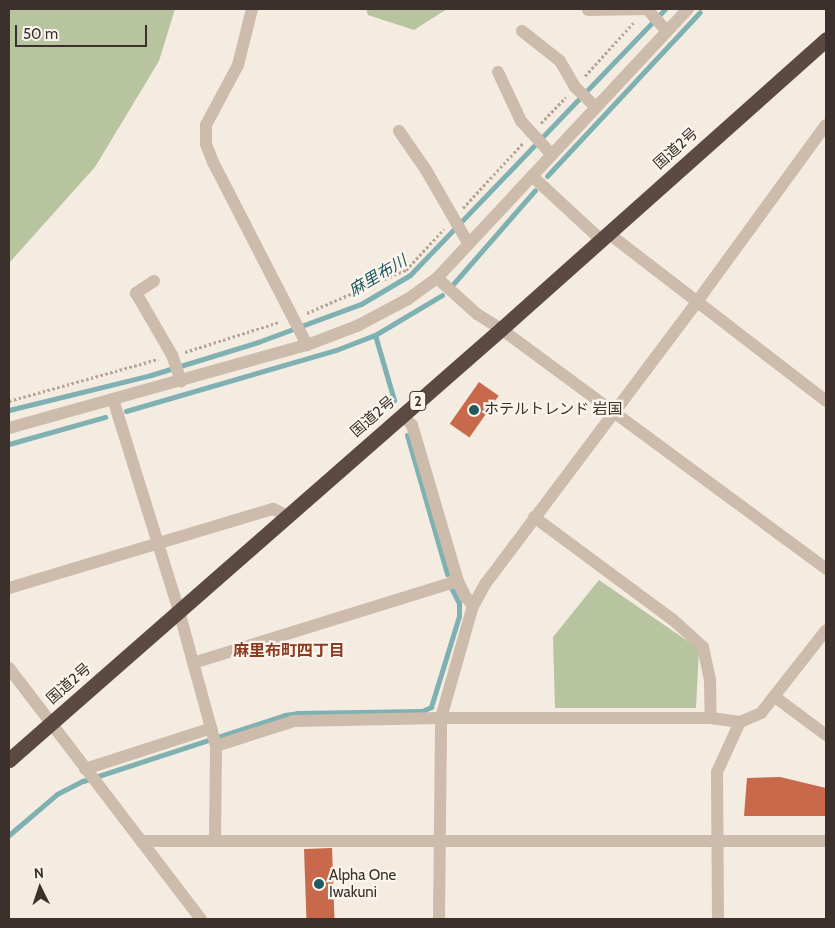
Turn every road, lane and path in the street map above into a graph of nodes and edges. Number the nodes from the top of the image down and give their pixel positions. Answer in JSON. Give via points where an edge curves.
{"nodes":[{"id":1,"x":252,"y":9,"type":"edge"},
{"id":2,"x":688,"y":9,"type":"edge"},
{"id":3,"x":588,"y":10,"type":"dead end"},
{"id":4,"x":649,"y":11,"type":"edge"},
{"id":5,"x":664,"y":28,"type":"junction"},
{"id":6,"x":522,"y":31,"type":"dead end"},
{"id":7,"x":826,"y":39,"type":"edge"},
{"id":8,"x":498,"y":72,"type":"dead end"},
{"id":9,"x":576,"y":89,"type":"junction"},
{"id":10,"x":593,"y":103,"type":"junction"},
{"id":11,"x":826,"y":125,"type":"edge"},
{"id":12,"x":399,"y":131,"type":"dead end"},
{"id":13,"x":533,"y":134,"type":"junction"},
{"id":14,"x":549,"y":151,"type":"junction"},
{"id":15,"x":532,"y":176,"type":"junction"},
{"id":16,"x":455,"y":220,"type":"junction"},
{"id":17,"x":604,"y":236,"type":"junction"},
{"id":18,"x":467,"y":240,"type":"junction"},
{"id":19,"x":437,"y":278,"type":"junction"},
{"id":20,"x":154,"y":280,"type":"dead end"},
{"id":21,"x":696,"y":303,"type":"junction"},
{"id":22,"x":294,"y":319,"type":"junction"},
{"id":23,"x":502,"y":329,"type":"junction"},
{"id":24,"x":307,"y":345,"type":"junction"},
{"id":25,"x":173,"y":358,"type":"junction"},
{"id":26,"x":181,"y":378,"type":"junction"},
{"id":27,"x":825,"y":396,"type":"edge"},
{"id":28,"x":114,"y":399,"type":"junction"},
{"id":29,"x":9,"y":401,"type":"edge"},
{"id":30,"x":612,"y":413,"type":"junction"},
{"id":31,"x":402,"y":415,"type":"junction"},
{"id":32,"x":9,"y":428,"type":"edge"},
{"id":33,"x":288,"y":516,"type":"junction"},
{"id":34,"x":534,"y":517,"type":"junction"},
{"id":35,"x":158,"y":544,"type":"junction"},
{"id":36,"x":826,"y":568,"type":"edge"},
{"id":37,"x":458,"y":581,"type":"junction"},
{"id":38,"x":9,"y":588,"type":"edge"},
{"id":39,"x":473,"y":606,"type":"junction"},
{"id":40,"x":179,"y":611,"type":"junction"},
{"id":41,"x":826,"y":630,"type":"edge"},
{"id":42,"x":193,"y":663,"type":"junction"},
{"id":43,"x":9,"y":668,"type":"edge"},
{"id":44,"x":775,"y":697,"type":"junction"},
{"id":45,"x":441,"y":718,"type":"junction"},
{"id":46,"x":711,"y":718,"type":"junction"},
{"id":47,"x":740,"y":722,"type":"junction"},
{"id":48,"x":50,"y":724,"type":"junction"},
{"id":49,"x":826,"y":735,"type":"edge"},
{"id":50,"x":214,"y":737,"type":"junction"},
{"id":51,"x":9,"y":760,"type":"edge"},
{"id":52,"x":86,"y":771,"type":"junction"},
{"id":53,"x":141,"y":841,"type":"junction"},
{"id":54,"x":216,"y":841,"type":"junction"},
{"id":55,"x":826,"y":841,"type":"edge"},
{"id":56,"x":439,"y":842,"type":"junction"},
{"id":57,"x":718,"y":842,"type":"junction"},
{"id":58,"x":201,"y":919,"type":"edge"},
{"id":59,"x":439,"y":919,"type":"edge"},
{"id":60,"x":718,"y":919,"type":"edge"}],
"edges":[{"from":1,"to":22,"type":"street","via":[[238,65],[206,125],[206,144]]},
{"from":2,"to":5,"type":"street"},
{"from":3,"to":4,"type":"street"},
{"from":4,"to":5,"type":"street"},
{"from":4,"to":9,"type":"path"},
{"from":5,"to":10,"type":"street"},
{"from":6,"to":9,"type":"street","via":[[560,61]]},
{"from":7,"to":17,"type":"highway","name":"国道2号","number":"2"},
{"from":8,"to":13,"type":"street","via":[[521,121]]},
{"from":9,"to":10,"type":"street"},
{"from":9,"to":13,"type":"path"},
{"from":10,"to":14,"type":"street"},
{"from":11,"to":21,"type":"street"},
{"from":12,"to":16,"type":"street"},
{"from":13,"to":14,"type":"street"},
{"from":13,"to":16,"type":"path"},
{"from":14,"to":15,"type":"street"},
{"from":15,"to":17,"type":"street"},
{"from":15,"to":18,"type":"street"},
{"from":16,"to":18,"type":"street"},
{"from":16,"to":22,"type":"path","via":[[406,270]]},
{"from":17,"to":21,"type":"street"},
{"from":17,"to":23,"type":"highway","name":"国道2号","number":"2"},
{"from":18,"to":19,"type":"street"},
{"from":19,"to":23,"type":"street","via":[[477,314]]},
{"from":19,"to":24,"type":"street","via":[[408,299],[357,326]]},
{"from":20,"to":25,"type":"street","via":[[136,293]]},
{"from":21,"to":27,"type":"street"},
{"from":21,"to":30,"type":"street"},
{"from":22,"to":24,"type":"street"},
{"from":22,"to":25,"type":"path"},
{"from":23,"to":30,"type":"street"},
{"from":23,"to":31,"type":"highway","name":"国道2号","number":"2"},
{"from":24,"to":26,"type":"street"},
{"from":25,"to":26,"type":"street"},
{"from":25,"to":29,"type":"path"},
{"from":26,"to":28,"type":"street"},
{"from":28,"to":32,"type":"street"},
{"from":28,"to":35,"type":"street"},
{"from":30,"to":34,"type":"street"},
{"from":30,"to":36,"type":"street"},
{"from":31,"to":33,"type":"highway","name":"国道2号","number":"2"},
{"from":31,"to":37,"type":"street","via":[[412,424]]},
{"from":33,"to":35,"type":"street","via":[[273,509]]},
{"from":33,"to":40,"type":"highway","name":"国道2号","number":"2"},
{"from":34,"to":39,"type":"street"},
{"from":34,"to":46,"type":"street","via":[[672,619],[703,647],[710,679]]},
{"from":35,"to":38,"type":"street"},
{"from":35,"to":40,"type":"street"},
{"from":37,"to":39,"type":"street"},
{"from":37,"to":42,"type":"street"},
{"from":39,"to":45,"type":"street"},
{"from":40,"to":42,"type":"street"},
{"from":40,"to":48,"type":"highway","name":"国道2号","number":"2"},
{"from":41,"to":44,"type":"street"},
{"from":42,"to":50,"type":"street"},
{"from":43,"to":48,"type":"street"},
{"from":44,"to":47,"type":"street","via":[[761,713]]},
{"from":44,"to":49,"type":"street"},
{"from":45,"to":46,"type":"street"},
{"from":45,"to":50,"type":"street","via":[[294,721]]},
{"from":45,"to":56,"type":"street"},
{"from":46,"to":47,"type":"street"},
{"from":47,"to":57,"type":"street","via":[[717,772]]},
{"from":48,"to":51,"type":"highway","name":"国道2号","number":"2"},
{"from":48,"to":52,"type":"street"},
{"from":50,"to":52,"type":"street"},
{"from":50,"to":54,"type":"street"},
{"from":52,"to":53,"type":"street"},
{"from":53,"to":54,"type":"street"},
{"from":53,"to":58,"type":"street"},
{"from":54,"to":56,"type":"street"},
{"from":55,"to":57,"type":"street"},
{"from":56,"to":57,"type":"street"},
{"from":56,"to":59,"type":"street"},
{"from":57,"to":60,"type":"street"}]}
